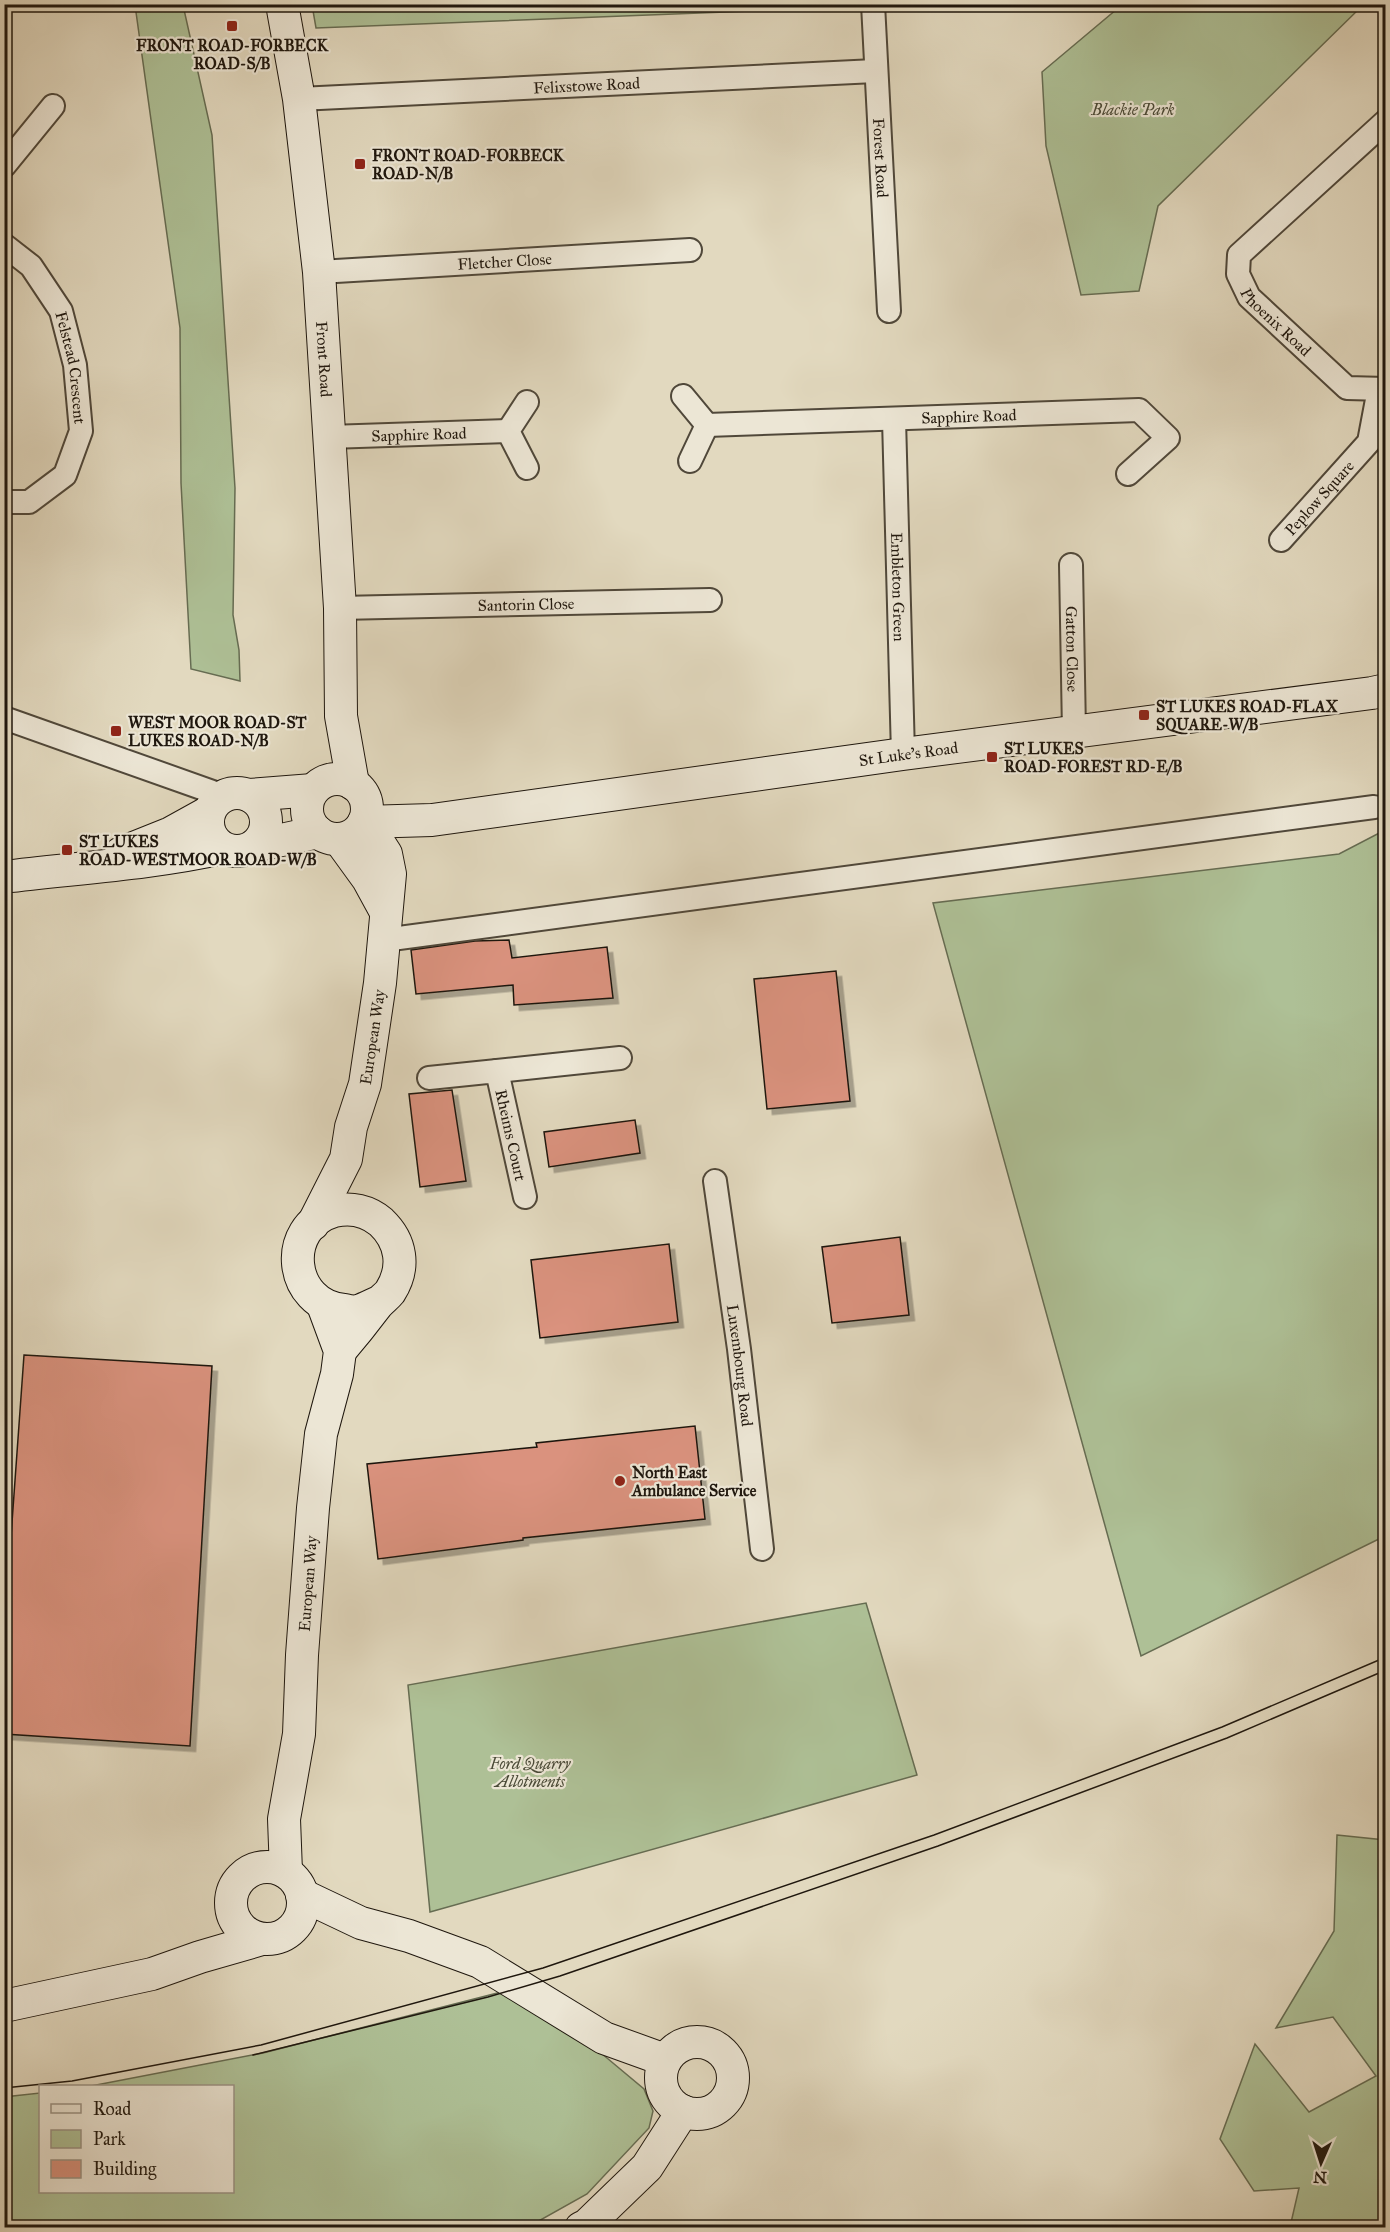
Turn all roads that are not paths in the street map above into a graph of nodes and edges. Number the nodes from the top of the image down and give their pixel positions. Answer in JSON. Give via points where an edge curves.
{"nodes":[{"id":1,"x":282,"y":4,"type":"edge"},
{"id":2,"x":873,"y":4,"type":"edge"},
{"id":3,"x":875,"y":71,"type":"junction"},
{"id":4,"x":299,"y":99,"type":"junction"},
{"id":5,"x":53,"y":106,"type":"dead end"},
{"id":6,"x":1386,"y":121,"type":"edge"},
{"id":7,"x":4,"y":166,"type":"edge"},
{"id":8,"x":4,"y":245,"type":"edge"},
{"id":9,"x":690,"y":250,"type":"dead end"},
{"id":10,"x":319,"y":272,"type":"junction"},
{"id":11,"x":889,"y":311,"type":"dead end"},
{"id":12,"x":1382,"y":389,"type":"edge"},
{"id":13,"x":683,"y":396,"type":"dead end"},
{"id":14,"x":527,"y":402,"type":"dead end"},
{"id":15,"x":894,"y":419,"type":"junction"},
{"id":16,"x":707,"y":425,"type":"junction"},
{"id":17,"x":508,"y":431,"type":"junction"},
{"id":18,"x":329,"y":437,"type":"junction"},
{"id":19,"x":690,"y":460,"type":"dead end"},
{"id":20,"x":527,"y":468,"type":"dead end"},
{"id":21,"x":1128,"y":474,"type":"dead end"},
{"id":22,"x":4,"y":502,"type":"edge"},
{"id":23,"x":1281,"y":540,"type":"dead end"},
{"id":24,"x":1071,"y":566,"type":"dead end"},
{"id":25,"x":710,"y":600,"type":"dead end"},
{"id":26,"x":340,"y":608,"type":"junction"},
{"id":27,"x":1386,"y":690,"type":"edge"},
{"id":28,"x":342,"y":716,"type":"junction"},
{"id":29,"x":4,"y":718,"type":"edge"},
{"id":30,"x":1074,"y":732,"type":"junction"},
{"id":31,"x":903,"y":754,"type":"junction"},
{"id":32,"x":316,"y":788,"type":"junction"},
{"id":33,"x":227,"y":801,"type":"junction"},
{"id":34,"x":1374,"y":807,"type":"dead end"},
{"id":35,"x":350,"y":817,"type":"junction"},
{"id":36,"x":254,"y":846,"type":"junction"},
{"id":37,"x":223,"y":848,"type":"junction"},
{"id":38,"x":68,"y":869,"type":"junction"},
{"id":39,"x":4,"y":877,"type":"edge"},
{"id":40,"x":385,"y":926,"type":"junction"},
{"id":41,"x":620,"y":1058,"type":"dead end"},
{"id":42,"x":497,"y":1071,"type":"junction"},
{"id":43,"x":429,"y":1078,"type":"dead end"},
{"id":44,"x":346,"y":1159,"type":"junction"},
{"id":45,"x":715,"y":1181,"type":"dead end"},
{"id":46,"x":525,"y":1197,"type":"dead end"},
{"id":47,"x":372,"y":1215,"type":"junction"},
{"id":48,"x":313,"y":1224,"type":"junction"},
{"id":49,"x":379,"y":1302,"type":"junction"},
{"id":50,"x":324,"y":1305,"type":"junction"},
{"id":51,"x":340,"y":1351,"type":"junction"},
{"id":52,"x":762,"y":1549,"type":"dead end"},
{"id":53,"x":287,"y":1889,"type":"junction"},
{"id":54,"x":231,"y":1902,"type":"junction"},
{"id":55,"x":262,"y":1939,"type":"junction"},
{"id":56,"x":200,"y":1957,"type":"junction"},
{"id":57,"x":4,"y":2006,"type":"edge"},
{"id":58,"x":665,"y":2060,"type":"junction"},
{"id":59,"x":683,"y":2111,"type":"junction"},
{"id":60,"x":581,"y":2228,"type":"edge"}],
"edges":[{"from":1,"to":4,"type":"main road","name":"Front Road"},
{"from":2,"to":3,"type":"street","name":"Forest Road"},
{"from":3,"to":4,"type":"street","name":"Felixstowe Road"},
{"from":3,"to":11,"type":"street","name":"Forest Road"},
{"from":4,"to":10,"type":"main road","name":"Front Road"},
{"from":5,"to":7,"type":"street"},
{"from":6,"to":12,"type":"street","name":"Phoenix Road","via":[[1239,255],[1238,274],[1249,297],[1347,388]]},
{"from":8,"to":22,"type":"street","name":"Felstead Crescent","via":[[31,266],[61,311],[75,365],[81,431],[65,475],[28,502]]},
{"from":9,"to":10,"type":"street","name":"Fletcher Close"},
{"from":10,"to":18,"type":"main road","name":"Front Road"},
{"from":12,"to":23,"type":"street","name":"Peplow Square","via":[[1369,442]]},
{"from":13,"to":16,"type":"street"},
{"from":14,"to":17,"type":"street"},
{"from":15,"to":16,"type":"street","name":"Sapphire Road"},
{"from":15,"to":21,"type":"street","name":"Sapphire Road","via":[[1138,410],[1168,438]]},
{"from":15,"to":31,"type":"street","name":"Embleton Green"},
{"from":16,"to":19,"type":"street"},
{"from":17,"to":18,"type":"street","name":"Sapphire Road"},
{"from":17,"to":20,"type":"street"},
{"from":18,"to":26,"type":"main road","name":"Front Road"},
{"from":24,"to":30,"type":"street","name":"Gatton Close"},
{"from":25,"to":26,"type":"street","name":"Santorin Close"},
{"from":26,"to":28,"type":"main road","name":"Front Road"},
{"from":27,"to":30,"type":"main road","name":"St Luke's Road"},
{"from":28,"to":32,"type":"main road"},
{"from":28,"to":35,"type":"main road"},
{"from":29,"to":33,"type":"street"},
{"from":30,"to":31,"type":"main road","name":"St Luke's Road"},
{"from":31,"to":35,"type":"main road","name":"St Luke's Road","via":[[432,820]]},
{"from":32,"to":33,"type":"main road"},
{"from":32,"to":35,"type":"main road","via":[[342,779]]},
{"from":32,"to":35,"type":"main road","via":[[307,803],[309,820]]},
{"from":33,"to":36,"type":"main road","via":[[262,806],[265,830]]},
{"from":33,"to":37,"type":"main road","via":[[209,831]]},
{"from":33,"to":38,"type":"main road","via":[[171,833]]},
{"from":34,"to":40,"type":"street"},
{"from":35,"to":36,"type":"main road"},
{"from":35,"to":40,"type":"main road","name":"European Way","via":[[377,840],[386,854],[390,874]]},
{"from":36,"to":37,"type":"main road","via":[[239,851]]},
{"from":37,"to":38,"type":"main road","via":[[145,862]]},
{"from":38,"to":39,"type":"main road"},
{"from":40,"to":44,"type":"main road","name":"European Way","via":[[365,1084],[351,1127]]},
{"from":41,"to":42,"type":"street","name":"Rheims Court"},
{"from":42,"to":43,"type":"street","name":"Rheims Court"},
{"from":42,"to":46,"type":"street","name":"Rheims Court"},
{"from":44,"to":47,"type":"main road"},
{"from":44,"to":48,"type":"main road","name":"European Way"},
{"from":45,"to":52,"type":"street","name":"Luxembourg Road"},
{"from":47,"to":48,"type":"main road","via":[[344,1209]]},
{"from":47,"to":49,"type":"main road","via":[[392,1232],[398,1247],[399,1272]]},
{"from":48,"to":50,"type":"main road","via":[[301,1241],[299,1276],[311,1297]]},
{"from":49,"to":50,"type":"main road","via":[[356,1312]]},
{"from":49,"to":51,"type":"main road"},
{"from":50,"to":51,"type":"main road"},
{"from":51,"to":53,"type":"main road","name":"European Way","via":[[321,1434],[299,1734],[284,1819]]},
{"from":53,"to":54,"type":"main road","via":[[243,1875],[235,1885]]},
{"from":53,"to":55,"type":"main road","via":[[282,1936]]},
{"from":53,"to":58,"type":"main road","via":[[361,1923],[480,1962],[604,2038]]},
{"from":54,"to":55,"type":"main road","via":[[242,1929]]},
{"from":54,"to":56,"type":"main road","via":[[222,1925]]},
{"from":55,"to":56,"type":"main road"},
{"from":56,"to":57,"type":"main road","via":[[152,1974]]},
{"from":58,"to":59,"type":"main road","via":[[661,2084],[672,2104]]},
{"from":58,"to":59,"type":"main road","via":[[678,2046],[691,2042],[715,2046],[729,2060],[733,2085],[722,2104],[705,2113]]},
{"from":59,"to":60,"type":"main road","via":[[647,2167]]}]}
